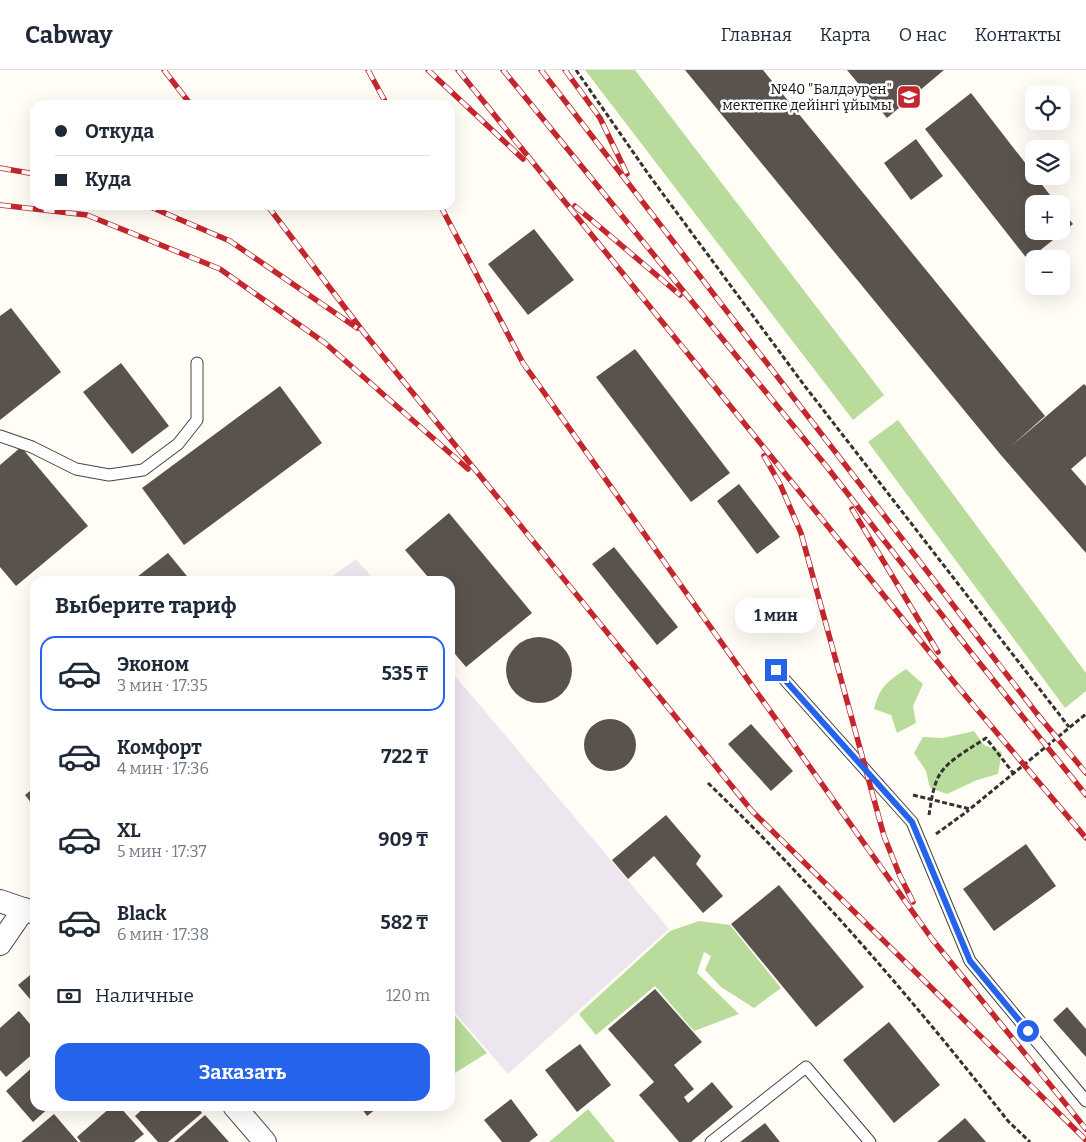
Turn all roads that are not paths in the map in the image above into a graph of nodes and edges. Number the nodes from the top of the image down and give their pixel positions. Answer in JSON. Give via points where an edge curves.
{"nodes":[{"id":1,"x":197,"y":364,"type":"dead end"},
{"id":2,"x":0,"y":436,"type":"edge"},
{"id":3,"x":776,"y":670,"type":"dead end"},
{"id":4,"x":0,"y":901,"type":"edge"},
{"id":5,"x":30,"y":911,"type":"edge"},
{"id":6,"x":0,"y":944,"type":"edge"},
{"id":7,"x":1086,"y":1101,"type":"edge"},
{"id":8,"x":238,"y":1111,"type":"edge"},
{"id":9,"x":265,"y":1142,"type":"edge"},
{"id":10,"x":711,"y":1142,"type":"edge"},
{"id":11,"x":870,"y":1142,"type":"edge"}],
"edges":[{"from":1,"to":2,"type":"lane","via":[[197,420],[178,444],[142,470],[109,475],[76,469],[32,447]]},
{"from":3,"to":7,"type":"lane","via":[[912,822],[926,842],[970,961]]},
{"from":4,"to":5,"type":"street"},
{"from":5,"to":6,"type":"street"},
{"from":8,"to":9,"type":"street"},
{"from":10,"to":11,"type":"lane","via":[[806,1067]]}]}
